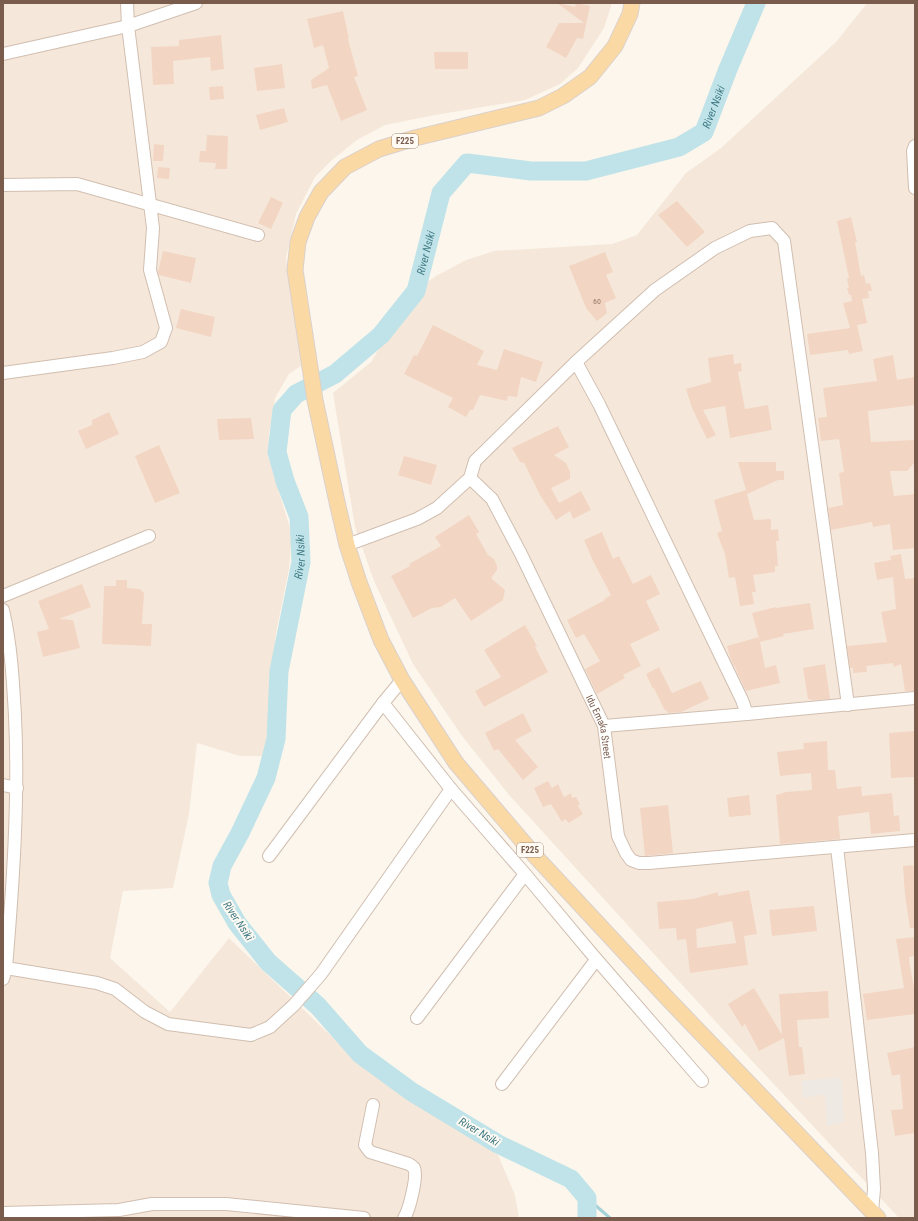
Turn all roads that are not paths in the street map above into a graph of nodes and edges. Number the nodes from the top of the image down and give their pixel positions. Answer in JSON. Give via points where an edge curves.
{"nodes":[{"id":1,"x":128,"y":3,"type":"edge"},
{"id":2,"x":196,"y":3,"type":"edge"},
{"id":3,"x":632,"y":3,"type":"edge"},
{"id":4,"x":128,"y":26,"type":"junction"},
{"id":5,"x":3,"y":54,"type":"edge"},
{"id":6,"x":915,"y":146,"type":"edge"},
{"id":7,"x":3,"y":185,"type":"edge"},
{"id":8,"x":915,"y":188,"type":"edge"},
{"id":9,"x":150,"y":204,"type":"junction"},
{"id":10,"x":258,"y":235,"type":"dead end"},
{"id":11,"x":576,"y":362,"type":"junction"},
{"id":12,"x":3,"y":373,"type":"edge"},
{"id":13,"x":470,"y":478,"type":"junction"},
{"id":14,"x":149,"y":536,"type":"dead end"},
{"id":15,"x":347,"y":545,"type":"junction"},
{"id":16,"x":3,"y":596,"type":"edge"},
{"id":17,"x":3,"y":610,"type":"edge"},
{"id":18,"x":402,"y":680,"type":"junction"},
{"id":19,"x":915,"y":698,"type":"edge"},
{"id":20,"x":383,"y":703,"type":"junction"},
{"id":21,"x":848,"y":705,"type":"junction"},
{"id":22,"x":747,"y":714,"type":"junction"},
{"id":23,"x":604,"y":726,"type":"junction"},
{"id":24,"x":3,"y":785,"type":"edge"},
{"id":25,"x":17,"y":788,"type":"junction"},
{"id":26,"x":452,"y":789,"type":"junction"},
{"id":27,"x":915,"y":840,"type":"edge"},
{"id":28,"x":837,"y":847,"type":"junction"},
{"id":29,"x":269,"y":856,"type":"dead end"},
{"id":30,"x":525,"y":874,"type":"junction"},
{"id":31,"x":596,"y":960,"type":"junction"},
{"id":32,"x":5,"y":974,"type":"edge"},
{"id":33,"x":417,"y":1018,"type":"dead end"},
{"id":34,"x":702,"y":1081,"type":"dead end"},
{"id":35,"x":502,"y":1084,"type":"dead end"},
{"id":36,"x":373,"y":1105,"type":"dead end"},
{"id":37,"x":3,"y":1213,"type":"edge"},
{"id":38,"x":118,"y":1214,"type":"edge"},
{"id":39,"x":875,"y":1215,"type":"edge"},
{"id":40,"x":364,"y":1218,"type":"edge"},
{"id":41,"x":404,"y":1218,"type":"edge"}],
"edges":[{"from":1,"to":4,"type":"street"},
{"from":2,"to":4,"type":"street"},
{"from":3,"to":15,"type":"main road","number":"F225","via":[[630,14],[615,46],[590,77],[563,96],[539,108],[379,149],[345,168],[321,192],[307,216],[298,242],[295,270],[315,400]]},
{"from":4,"to":5,"type":"street"},
{"from":4,"to":9,"type":"street"},
{"from":6,"to":8,"type":"street"},
{"from":7,"to":9,"type":"street","via":[[77,184]]},
{"from":9,"to":10,"type":"street"},
{"from":9,"to":12,"type":"street","via":[[153,228],[150,270],[166,328],[161,342],[143,352],[113,358]]},
{"from":11,"to":13,"type":"street","via":[[475,461]]},
{"from":11,"to":21,"type":"street","via":[[655,290],[715,248],[750,231],[772,228],[784,241]]},
{"from":11,"to":22,"type":"street","via":[[599,404]]},
{"from":13,"to":15,"type":"street","via":[[437,508],[417,519]]},
{"from":13,"to":23,"type":"street","name":"Idu Emaka Street","via":[[492,499]]},
{"from":14,"to":16,"type":"street"},
{"from":15,"to":18,"type":"main road","number":"F225","via":[[381,640]]},
{"from":17,"to":25,"type":"street","via":[[8,630],[14,690]]},
{"from":18,"to":20,"type":"street"},
{"from":18,"to":39,"type":"main road","number":"F225","via":[[456,763],[536,857]]},
{"from":19,"to":21,"type":"street"},
{"from":20,"to":26,"type":"street"},
{"from":20,"to":29,"type":"street"},
{"from":21,"to":22,"type":"street"},
{"from":22,"to":23,"type":"street"},
{"from":23,"to":28,"type":"street","name":"Idu Emaka Street","via":[[618,836],[631,860],[639,863]]},
{"from":24,"to":25,"type":"street"},
{"from":25,"to":32,"type":"street"},
{"from":26,"to":30,"type":"street"},
{"from":26,"to":32,"type":"street","via":[[321,974],[294,1005],[270,1027],[251,1036],[168,1024],[145,1012],[115,990],[97,983]]},
{"from":27,"to":28,"type":"street","name":"Idu Emaka Street"},
{"from":28,"to":39,"type":"street","via":[[872,1153]]},
{"from":30,"to":31,"type":"street"},
{"from":30,"to":33,"type":"street"},
{"from":31,"to":34,"type":"street"},
{"from":31,"to":35,"type":"street"},
{"from":36,"to":41,"type":"street","via":[[365,1145],[370,1152],[409,1164],[414,1168],[408,1211]]},
{"from":37,"to":38,"type":"street"},
{"from":38,"to":40,"type":"street","via":[[152,1204],[226,1204]]}]}
